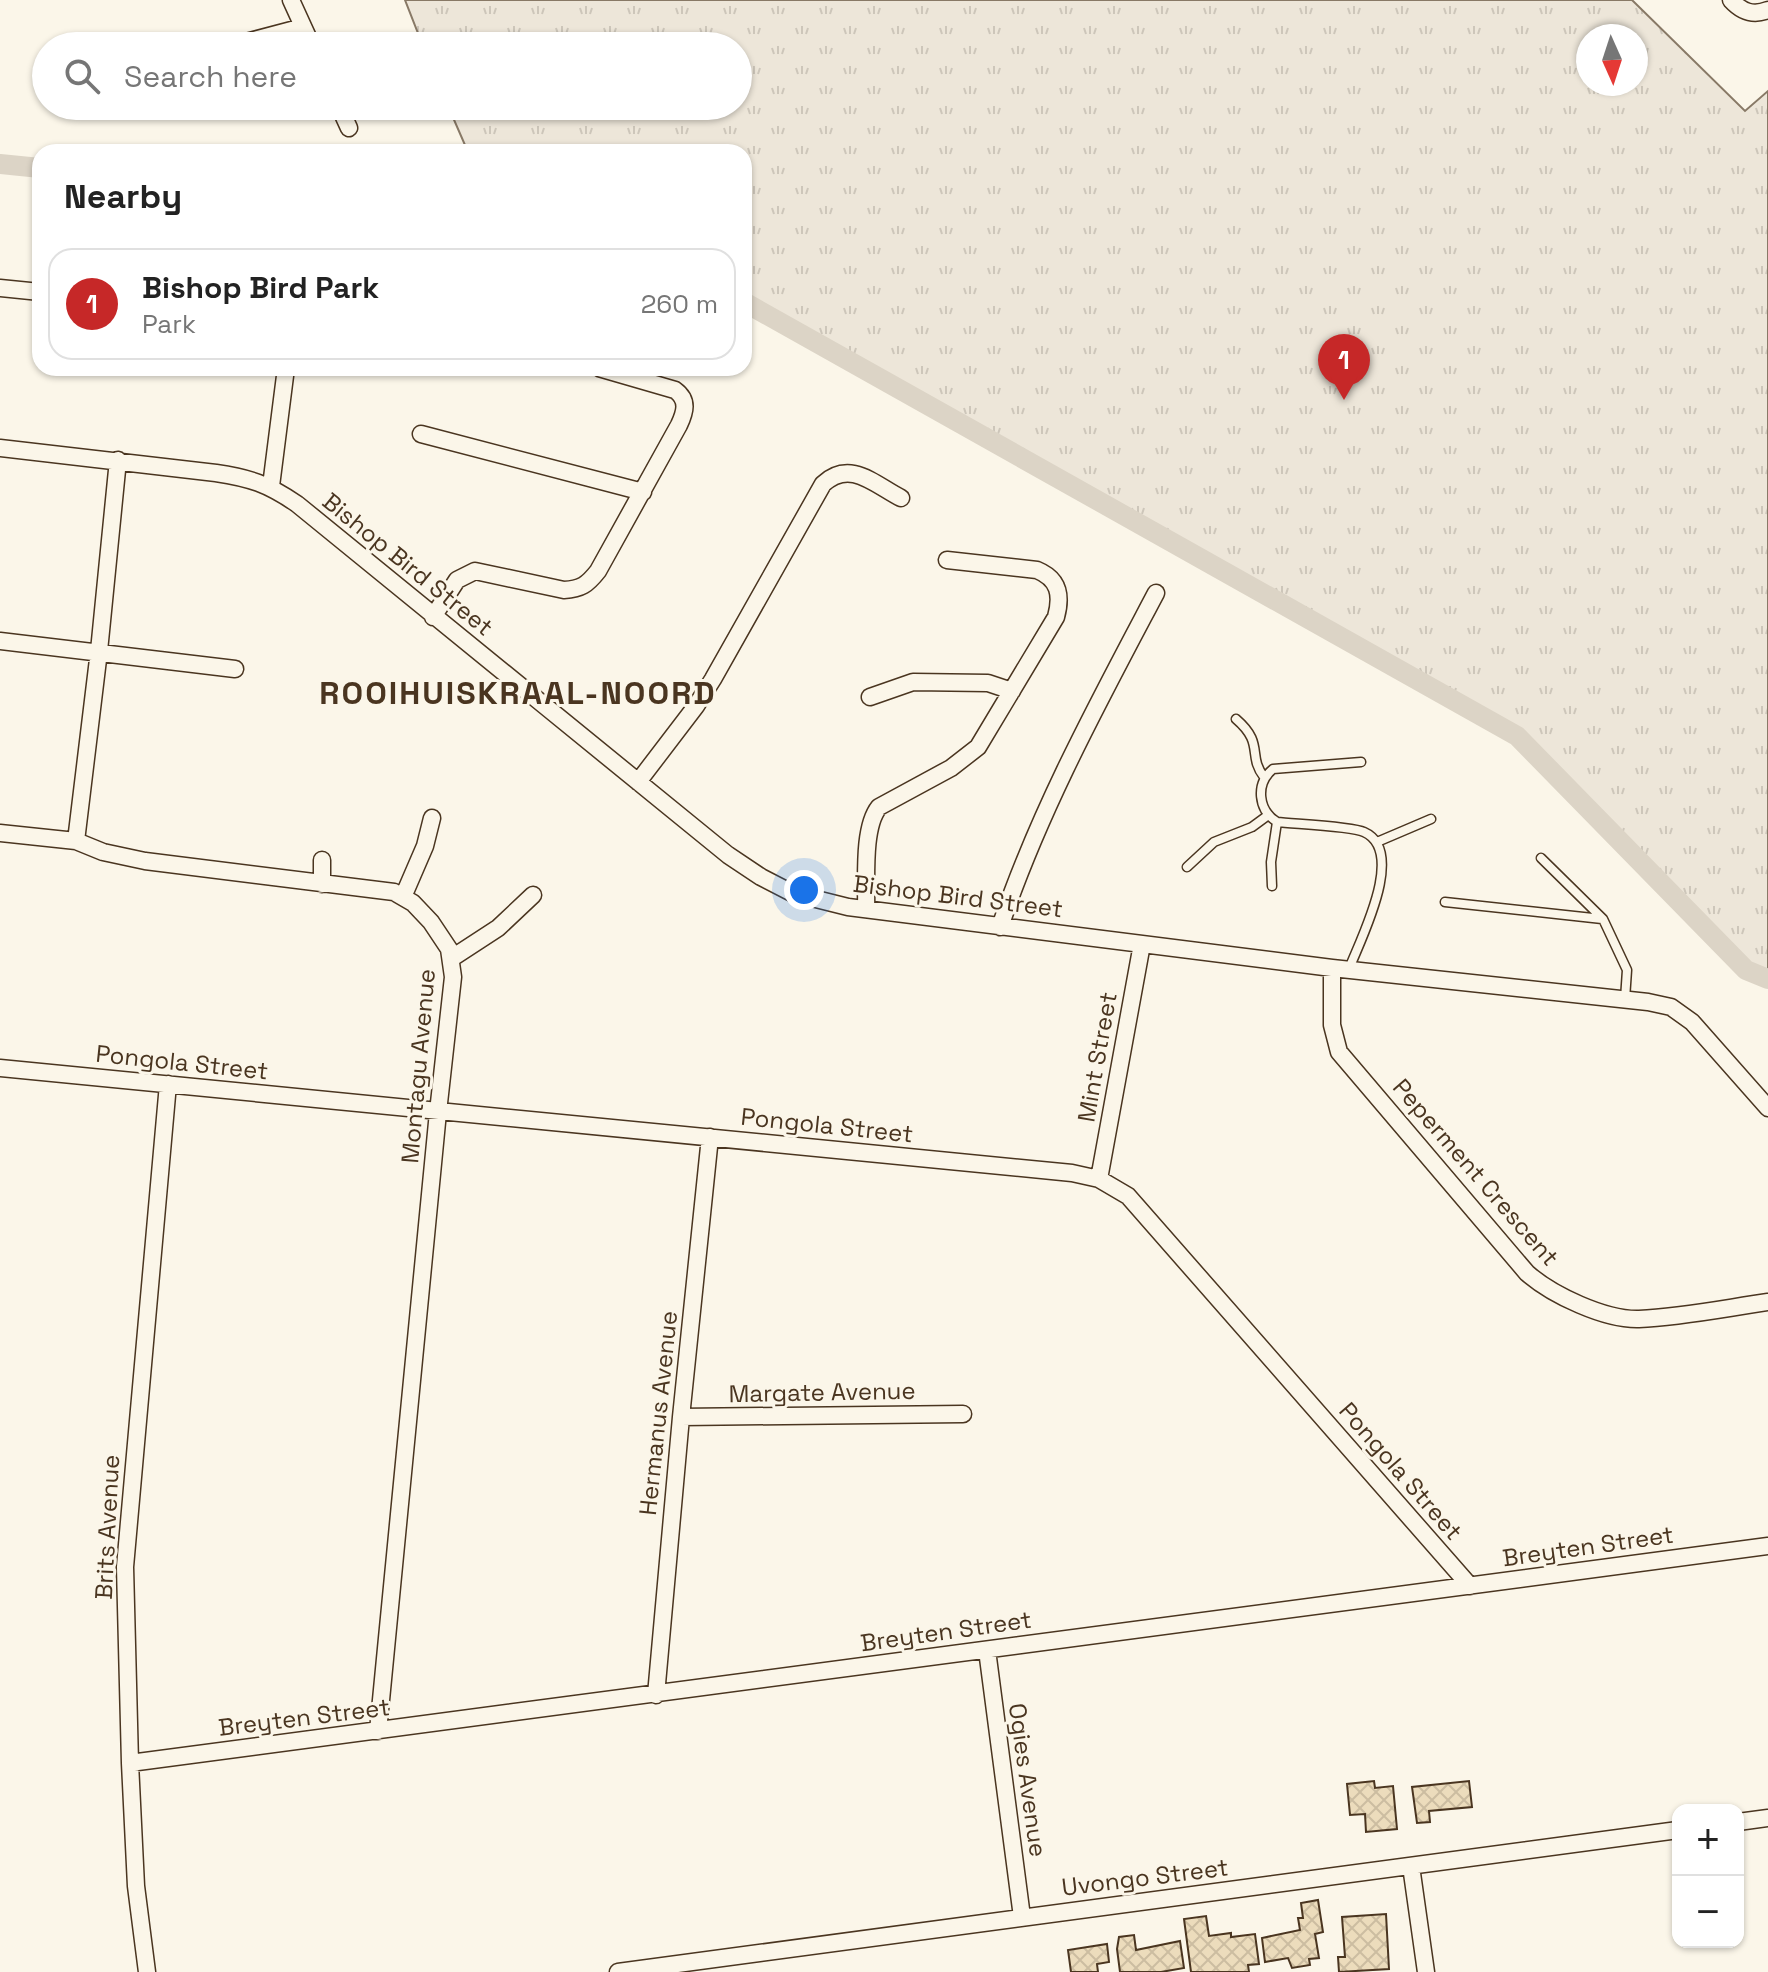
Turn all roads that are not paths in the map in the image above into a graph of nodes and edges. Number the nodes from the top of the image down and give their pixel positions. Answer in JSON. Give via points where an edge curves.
{"nodes":[{"id":1,"x":291,"y":0,"type":"edge"},
{"id":2,"x":1731,"y":0,"type":"edge"},
{"id":3,"x":1768,"y":10,"type":"edge"},
{"id":4,"x":303,"y":27,"type":"junction"},
{"id":5,"x":284,"y":32,"type":"edge"},
{"id":6,"x":305,"y":32,"type":"edge"},
{"id":7,"x":345,"y":120,"type":"edge"},
{"id":8,"x":349,"y":128,"type":"dead end"},
{"id":9,"x":0,"y":288,"type":"edge"},
{"id":10,"x":32,"y":291,"type":"edge"},
{"id":11,"x":285,"y":376,"type":"edge"},
{"id":12,"x":627,"y":376,"type":"edge"},
{"id":13,"x":421,"y":434,"type":"dead end"},
{"id":14,"x":0,"y":448,"type":"edge"},
{"id":15,"x":118,"y":460,"type":"junction"},
{"id":16,"x":271,"y":486,"type":"junction"},
{"id":17,"x":643,"y":492,"type":"junction"},
{"id":18,"x":901,"y":498,"type":"dead end"},
{"id":19,"x":947,"y":560,"type":"dead end"},
{"id":20,"x":1156,"y":593,"type":"dead end"},
{"id":21,"x":433,"y":617,"type":"junction"},
{"id":22,"x":0,"y":641,"type":"edge"},
{"id":23,"x":99,"y":651,"type":"junction"},
{"id":24,"x":235,"y":669,"type":"dead end"},
{"id":25,"x":1012,"y":691,"type":"junction"},
{"id":26,"x":870,"y":697,"type":"dead end"},
{"id":27,"x":1236,"y":719,"type":"dead end"},
{"id":28,"x":1361,"y":762,"type":"dead end"},
{"id":29,"x":1264,"y":777,"type":"junction"},
{"id":30,"x":638,"y":782,"type":"junction"},
{"id":31,"x":1267,"y":816,"type":"junction"},
{"id":32,"x":432,"y":818,"type":"dead end"},
{"id":33,"x":1431,"y":819,"type":"dead end"},
{"id":34,"x":1277,"y":822,"type":"junction"},
{"id":35,"x":0,"y":833,"type":"edge"},
{"id":36,"x":76,"y":841,"type":"junction"},
{"id":37,"x":1377,"y":842,"type":"junction"},
{"id":38,"x":1541,"y":858,"type":"dead end"},
{"id":39,"x":322,"y":860,"type":"dead end"},
{"id":40,"x":1187,"y":867,"type":"dead end"},
{"id":41,"x":322,"y":884,"type":"junction"},
{"id":42,"x":1272,"y":886,"type":"dead end"},
{"id":43,"x":533,"y":895,"type":"dead end"},
{"id":44,"x":403,"y":897,"type":"junction"},
{"id":45,"x":1445,"y":902,"type":"dead end"},
{"id":46,"x":866,"y":909,"type":"junction"},
{"id":47,"x":1603,"y":919,"type":"junction"},
{"id":48,"x":1000,"y":927,"type":"junction"},
{"id":49,"x":1142,"y":944,"type":"junction"},
{"id":50,"x":452,"y":958,"type":"junction"},
{"id":51,"x":1340,"y":969,"type":"junction"},
{"id":52,"x":1625,"y":999,"type":"junction"},
{"id":53,"x":0,"y":1068,"type":"edge"},
{"id":54,"x":168,"y":1084,"type":"junction"},
{"id":55,"x":1768,"y":1108,"type":"edge"},
{"id":56,"x":438,"y":1112,"type":"junction"},
{"id":57,"x":710,"y":1137,"type":"junction"},
{"id":58,"x":1099,"y":1179,"type":"junction"},
{"id":59,"x":1768,"y":1302,"type":"edge"},
{"id":60,"x":963,"y":1414,"type":"dead end"},
{"id":61,"x":681,"y":1417,"type":"junction"},
{"id":62,"x":1768,"y":1546,"type":"edge"},
{"id":63,"x":1470,"y":1586,"type":"junction"},
{"id":64,"x":987,"y":1650,"type":"junction"},
{"id":65,"x":656,"y":1695,"type":"junction"},
{"id":66,"x":378,"y":1731,"type":"junction"},
{"id":67,"x":130,"y":1763,"type":"junction"},
{"id":68,"x":1768,"y":1818,"type":"edge"},
{"id":69,"x":1744,"y":1821,"type":"edge"},
{"id":70,"x":1672,"y":1831,"type":"edge"},
{"id":71,"x":1411,"y":1866,"type":"junction"},
{"id":72,"x":1022,"y":1917,"type":"junction"},
{"id":73,"x":664,"y":1969,"type":"edge"},
{"id":74,"x":147,"y":1972,"type":"edge"},
{"id":75,"x":618,"y":1972,"type":"edge"},
{"id":76,"x":1426,"y":1972,"type":"edge"}],
"edges":[{"from":1,"to":4,"type":"street"},
{"from":2,"to":3,"type":"street","via":[[1747,12]]},
{"from":4,"to":5,"type":"street"},
{"from":4,"to":6,"type":"street"},
{"from":7,"to":8,"type":"street"},
{"from":9,"to":10,"type":"street"},
{"from":11,"to":16,"type":"street"},
{"from":12,"to":17,"type":"street","via":[[675,390],[685,403]]},
{"from":13,"to":17,"type":"street"},
{"from":14,"to":15,"type":"street","name":"Bishop Bird Street"},
{"from":15,"to":16,"type":"street","name":"Bishop Bird Street","via":[[237,476]]},
{"from":15,"to":23,"type":"street"},
{"from":16,"to":21,"type":"street","name":"Bishop Bird Street"},
{"from":17,"to":21,"type":"street","via":[[587,585],[564,590],[475,571],[457,580]]},
{"from":18,"to":30,"type":"street","via":[[854,473],[833,475],[823,484],[713,679]]},
{"from":19,"to":25,"type":"street","via":[[1037,570],[1056,583],[1056,617]]},
{"from":20,"to":48,"type":"street","via":[[1089,720]]},
{"from":21,"to":30,"type":"street","name":"Bishop Bird Street"},
{"from":22,"to":23,"type":"street"},
{"from":23,"to":24,"type":"street"},
{"from":23,"to":36,"type":"street"},
{"from":25,"to":26,"type":"street","via":[[988,683],[913,682]]},
{"from":25,"to":46,"type":"street","via":[[970,755],[879,807],[869,826]]},
{"from":27,"to":29,"type":"lane","via":[[1254,738],[1258,770]]},
{"from":28,"to":29,"type":"lane","via":[[1273,769]]},
{"from":29,"to":31,"type":"lane","via":[[1262,804]]},
{"from":30,"to":46,"type":"street","name":"Bishop Bird Street","via":[[761,877],[792,893]]},
{"from":31,"to":34,"type":"lane"},
{"from":31,"to":40,"type":"lane","via":[[1214,842]]},
{"from":32,"to":44,"type":"street"},
{"from":33,"to":37,"type":"lane"},
{"from":34,"to":37,"type":"lane","via":[[1364,832]]},
{"from":34,"to":42,"type":"lane"},
{"from":35,"to":36,"type":"street"},
{"from":36,"to":41,"type":"street","via":[[123,858]]},
{"from":37,"to":51,"type":"lane","via":[[1381,884]]},
{"from":38,"to":47,"type":"lane"},
{"from":39,"to":41,"type":"street"},
{"from":41,"to":44,"type":"street"},
{"from":43,"to":50,"type":"street","via":[[498,928]]},
{"from":44,"to":50,"type":"street","name":"Montagu Avenue","via":[[431,922]]},
{"from":45,"to":47,"type":"lane"},
{"from":46,"to":48,"type":"street","name":"Bishop Bird Street"},
{"from":47,"to":52,"type":"lane","via":[[1627,970]]},
{"from":48,"to":49,"type":"street","name":"Bishop Bird Street"},
{"from":49,"to":51,"type":"street","name":"Bishop Bird Street"},
{"from":49,"to":58,"type":"street","name":"Mint Street"},
{"from":50,"to":56,"type":"street","name":"Montagu Avenue"},
{"from":51,"to":52,"type":"street","name":"Bishop Bird Street"},
{"from":51,"to":59,"type":"street","name":"Peperment Crescent","via":[[1332,1025],[1339,1052],[1539,1283],[1602,1313],[1638,1319]]},
{"from":52,"to":55,"type":"street","name":"Bishop Bird Street","via":[[1671,1007],[1692,1022]]},
{"from":53,"to":54,"type":"street","name":"Pongola Street"},
{"from":54,"to":56,"type":"street","name":"Pongola Street"},
{"from":54,"to":67,"type":"street","name":"Brits Avenue","via":[[125,1567]]},
{"from":56,"to":57,"type":"street","name":"Pongola Street"},
{"from":56,"to":66,"type":"street","name":"Montagu Avenue"},
{"from":57,"to":58,"type":"street","name":"Pongola Street"},
{"from":57,"to":61,"type":"street","name":"Hermanus Avenue"},
{"from":58,"to":63,"type":"street","name":"Pongola Street","via":[[1128,1196]]},
{"from":60,"to":61,"type":"street","name":"Margate Avenue"},
{"from":61,"to":65,"type":"street","name":"Hermanus Avenue"},
{"from":62,"to":63,"type":"street","name":"Breyten Street"},
{"from":63,"to":64,"type":"street","name":"Breyten Street"},
{"from":64,"to":65,"type":"street","name":"Breyten Street"},
{"from":64,"to":72,"type":"street","name":"Ogies Avenue"},
{"from":65,"to":66,"type":"street","name":"Breyten Street"},
{"from":66,"to":67,"type":"street","name":"Breyten Street"},
{"from":67,"to":74,"type":"street","name":"Brits Avenue"},
{"from":68,"to":69,"type":"street"},
{"from":70,"to":71,"type":"street","name":"Uvongo Street"},
{"from":71,"to":72,"type":"street","name":"Uvongo Street"},
{"from":71,"to":76,"type":"street"},
{"from":72,"to":73,"type":"street","name":"Uvongo Street"},
{"from":73,"to":75,"type":"street","name":"Uvongo Street"}]}
